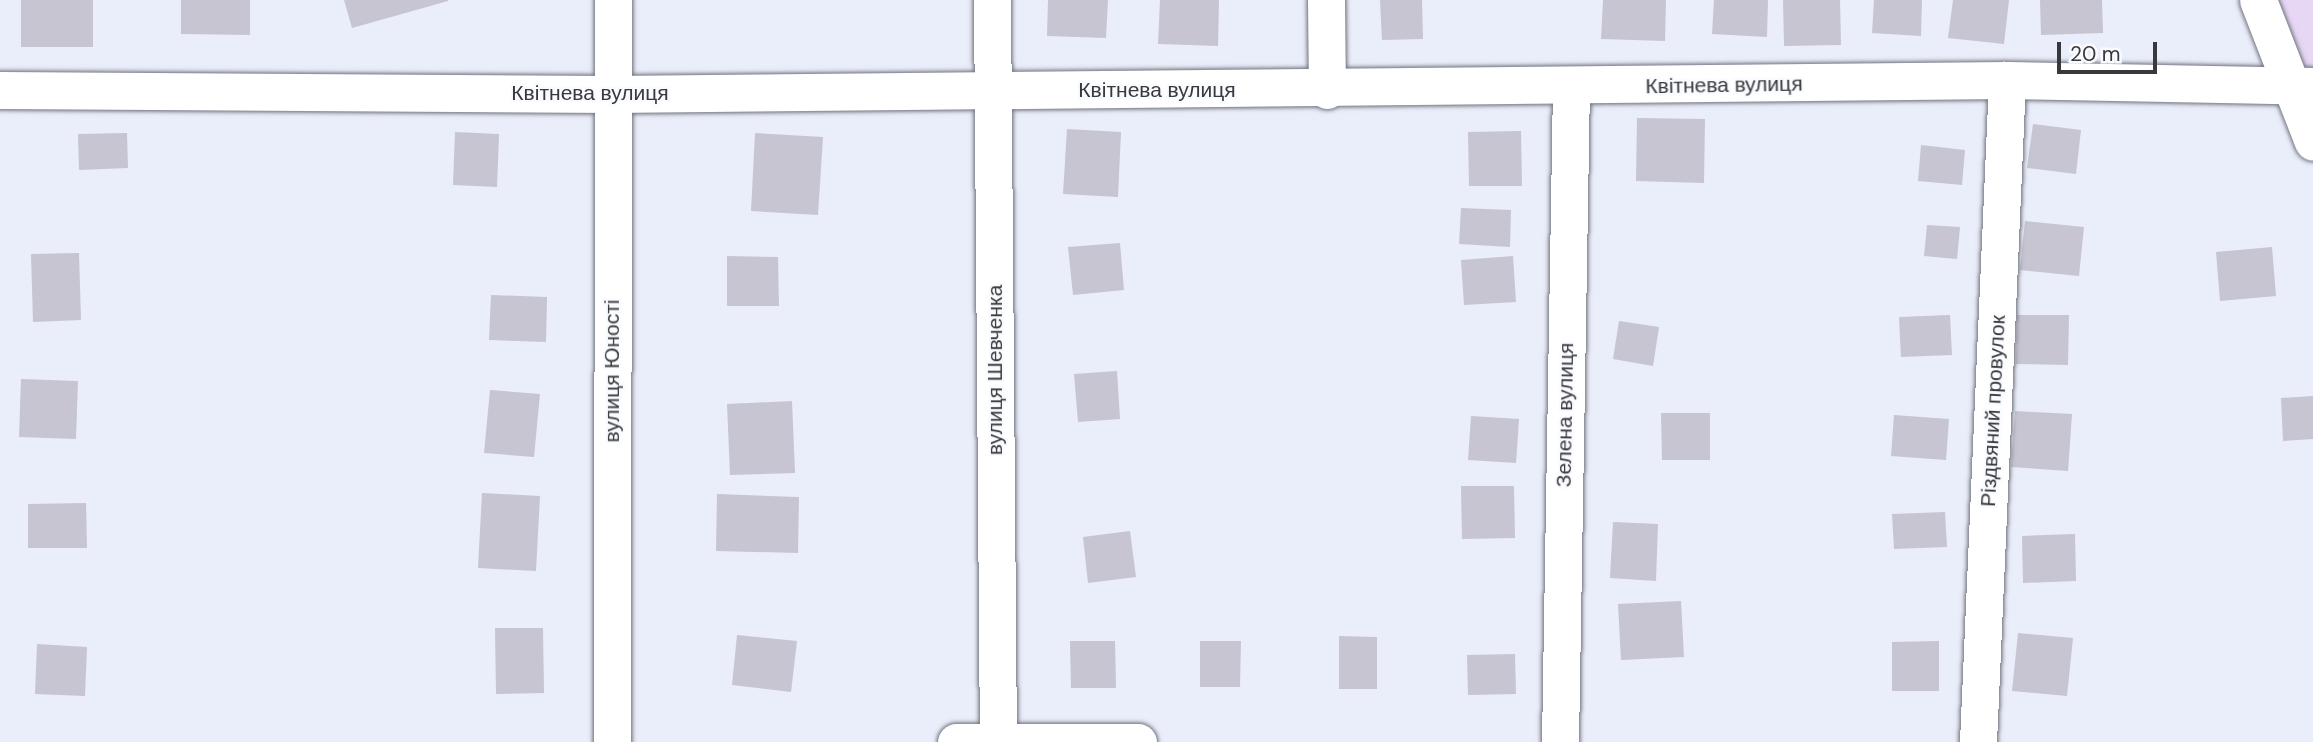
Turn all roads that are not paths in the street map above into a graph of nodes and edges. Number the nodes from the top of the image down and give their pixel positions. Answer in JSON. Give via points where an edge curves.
{"nodes":[{"id":1,"x":613,"y":0,"type":"edge"},
{"id":2,"x":992,"y":0,"type":"edge"},
{"id":3,"x":1326,"y":0,"type":"edge"},
{"id":4,"x":2258,"y":0,"type":"edge"},
{"id":5,"x":2007,"y":80,"type":"junction"},
{"id":6,"x":2303,"y":87,"type":"edge"},
{"id":7,"x":1571,"y":88,"type":"junction"},
{"id":8,"x":993,"y":89,"type":"junction"},
{"id":9,"x":0,"y":90,"type":"edge"},
{"id":10,"x":1327,"y":90,"type":"junction"},
{"id":11,"x":611,"y":94,"type":"junction"},
{"id":12,"x":2313,"y":142,"type":"edge"},
{"id":13,"x":998,"y":740,"type":"edge"},
{"id":14,"x":612,"y":742,"type":"edge"},
{"id":15,"x":956,"y":742,"type":"edge"},
{"id":16,"x":1138,"y":742,"type":"edge"},
{"id":17,"x":1560,"y":742,"type":"edge"},
{"id":18,"x":1978,"y":742,"type":"edge"}],
"edges":[{"from":1,"to":11,"type":"street","name":"вулиця Юності"},
{"from":2,"to":8,"type":"street","name":"вулиця Шевченка"},
{"from":3,"to":10,"type":"street"},
{"from":4,"to":6,"type":"street"},
{"from":5,"to":6,"type":"street","name":"Квітнева вулиця"},
{"from":5,"to":7,"type":"street","name":"Квітнева вулиця"},
{"from":5,"to":18,"type":"street","name":"Різдвяний провулок"},
{"from":6,"to":12,"type":"street"},
{"from":7,"to":10,"type":"street","name":"Квітнева вулиця"},
{"from":7,"to":17,"type":"street","name":"Зелена вулиця"},
{"from":8,"to":10,"type":"street","name":"Квітнева вулиця"},
{"from":8,"to":11,"type":"street","name":"Квітнева вулиця"},
{"from":8,"to":13,"type":"street","name":"вулиця Шевченка"},
{"from":9,"to":11,"type":"street","name":"Квітнева вулиця"},
{"from":11,"to":14,"type":"street","name":"вулиця Юності"},
{"from":13,"to":15,"type":"street"},
{"from":13,"to":16,"type":"street"}]}
